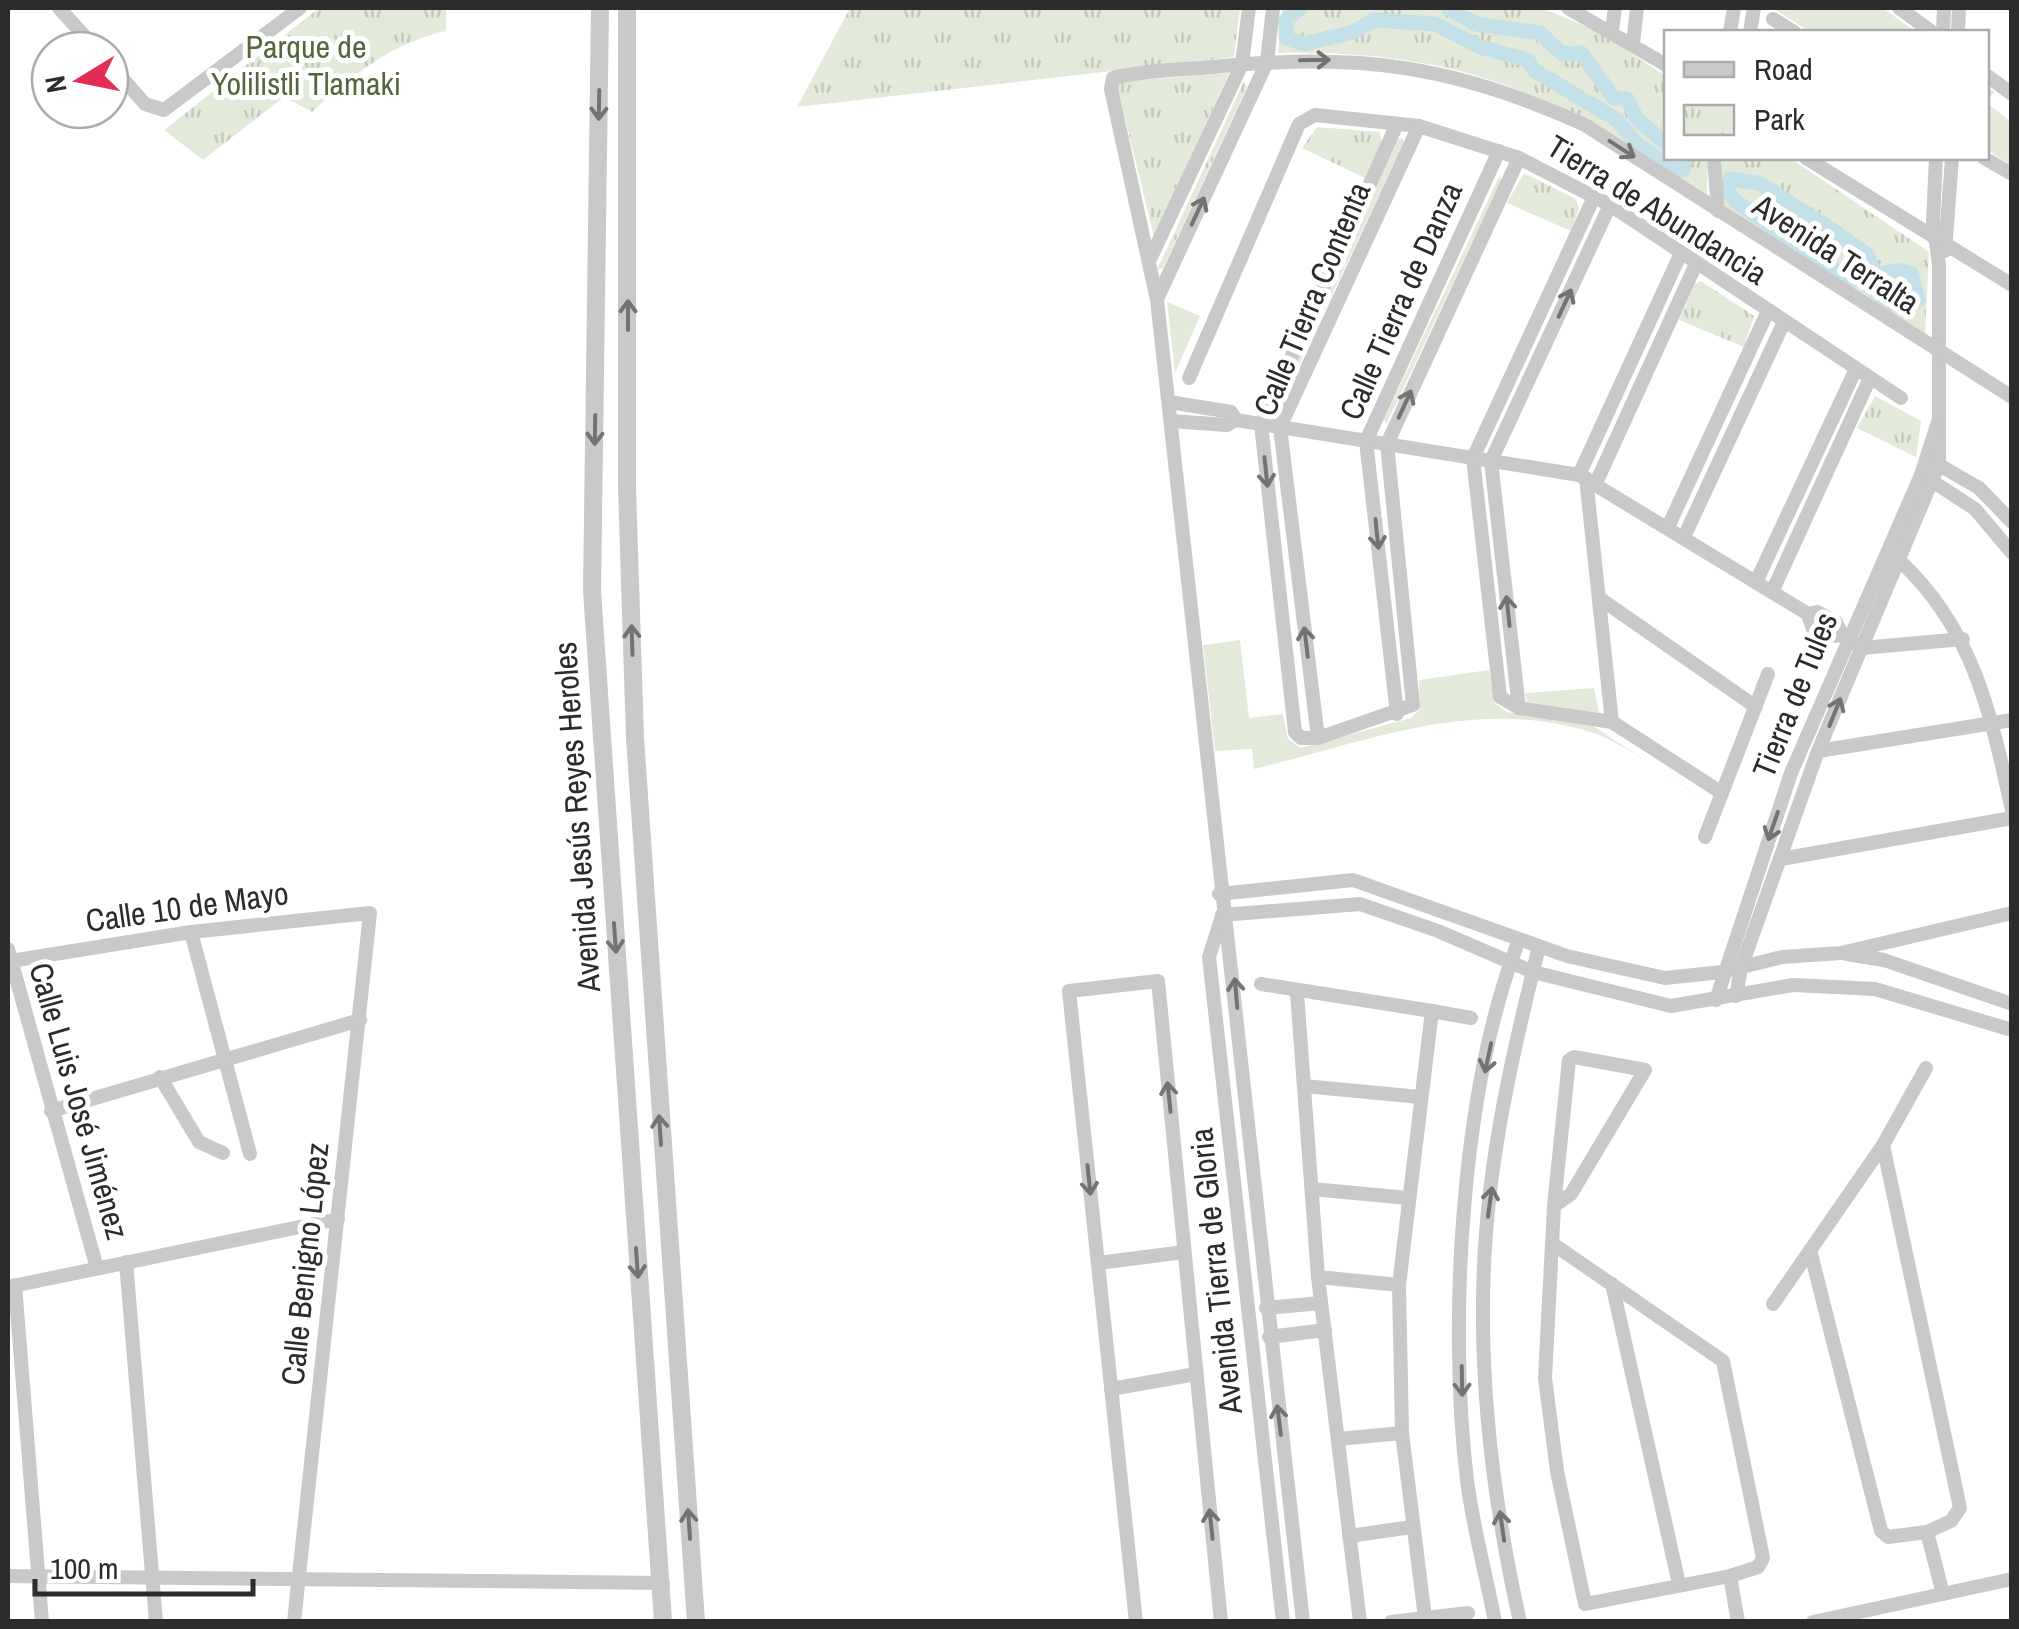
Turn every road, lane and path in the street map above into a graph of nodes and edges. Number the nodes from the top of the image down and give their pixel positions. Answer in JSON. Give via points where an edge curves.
{"nodes":[{"id":1,"x":59,"y":8,"type":"edge"},
{"id":2,"x":300,"y":8,"type":"edge"},
{"id":3,"x":600,"y":8,"type":"edge"},
{"id":4,"x":627,"y":8,"type":"edge"},
{"id":5,"x":1249,"y":8,"type":"edge"},
{"id":6,"x":1273,"y":8,"type":"edge"},
{"id":7,"x":1568,"y":8,"type":"edge"},
{"id":8,"x":1615,"y":8,"type":"edge"},
{"id":9,"x":1638,"y":8,"type":"edge"},
{"id":10,"x":1899,"y":8,"type":"edge"},
{"id":11,"x":1773,"y":20,"type":"dead end"},
{"id":12,"x":79,"y":30,"type":"edge"},
{"id":13,"x":1612,"y":30,"type":"junction"},
{"id":14,"x":1790,"y":30,"type":"edge"},
{"id":15,"x":1929,"y":30,"type":"edge"},
{"id":16,"x":1633,"y":43,"type":"junction"},
{"id":17,"x":1267,"y":62,"type":"junction"},
{"id":18,"x":1242,"y":64,"type":"junction"},
{"id":19,"x":1664,"y":64,"type":"edge"},
{"id":20,"x":1989,"y":77,"type":"edge"},
{"id":21,"x":1113,"y":78,"type":"joint"},
{"id":22,"x":130,"y":86,"type":"edge"},
{"id":23,"x":2012,"y":94,"type":"edge"},
{"id":24,"x":1397,"y":124,"type":"junction"},
{"id":25,"x":1419,"y":126,"type":"junction"},
{"id":26,"x":1499,"y":152,"type":"junction"},
{"id":27,"x":1519,"y":158,"type":"junction"},
{"id":28,"x":1714,"y":160,"type":"edge"},
{"id":29,"x":1809,"y":160,"type":"edge"},
{"id":30,"x":1936,"y":160,"type":"edge"},
{"id":31,"x":1952,"y":160,"type":"edge"},
{"id":32,"x":1988,"y":160,"type":"edge"},
{"id":33,"x":2012,"y":174,"type":"edge"},
{"id":34,"x":1594,"y":197,"type":"junction"},
{"id":35,"x":1610,"y":206,"type":"junction"},
{"id":36,"x":1718,"y":211,"type":"junction"},
{"id":37,"x":1940,"y":244,"type":"junction"},
{"id":38,"x":1681,"y":254,"type":"junction"},
{"id":39,"x":1151,"y":257,"type":"junction"},
{"id":40,"x":1696,"y":264,"type":"junction"},
{"id":41,"x":2012,"y":285,"type":"edge"},
{"id":42,"x":1157,"y":300,"type":"junction"},
{"id":43,"x":1768,"y":311,"type":"junction"},
{"id":44,"x":1784,"y":322,"type":"junction"},
{"id":45,"x":1939,"y":353,"type":"junction"},
{"id":46,"x":1856,"y":369,"type":"junction"},
{"id":47,"x":1189,"y":378,"type":"dead end"},
{"id":48,"x":1870,"y":378,"type":"junction"},
{"id":49,"x":2012,"y":397,"type":"edge"},
{"id":50,"x":1901,"y":398,"type":"dead end"},
{"id":51,"x":1168,"y":402,"type":"junction"},
{"id":52,"x":1236,"y":420,"type":"junction"},
{"id":53,"x":1171,"y":421,"type":"junction"},
{"id":54,"x":1261,"y":424,"type":"junction"},
{"id":55,"x":1280,"y":426,"type":"junction"},
{"id":56,"x":1366,"y":440,"type":"junction"},
{"id":57,"x":1387,"y":444,"type":"junction"},
{"id":58,"x":1473,"y":458,"type":"junction"},
{"id":59,"x":1491,"y":461,"type":"junction"},
{"id":60,"x":1933,"y":461,"type":"junction"},
{"id":61,"x":1927,"y":478,"type":"junction"},
{"id":62,"x":1587,"y":479,"type":"junction"},
{"id":63,"x":2012,"y":522,"type":"edge"},
{"id":64,"x":1668,"y":527,"type":"junction"},
{"id":65,"x":1684,"y":538,"type":"junction"},
{"id":66,"x":2012,"y":553,"type":"edge"},
{"id":67,"x":1900,"y":561,"type":"junction"},
{"id":68,"x":1756,"y":582,"type":"junction"},
{"id":69,"x":1772,"y":592,"type":"junction"},
{"id":70,"x":1602,"y":600,"type":"junction"},
{"id":71,"x":1845,"y":637,"type":"junction"},
{"id":72,"x":1963,"y":639,"type":"junction"},
{"id":73,"x":1862,"y":648,"type":"junction"},
{"id":74,"x":1768,"y":674,"type":"dead end"},
{"id":75,"x":1756,"y":707,"type":"junction"},
{"id":76,"x":1519,"y":708,"type":"junction"},
{"id":77,"x":1397,"y":714,"type":"junction"},
{"id":78,"x":2012,"y":720,"type":"edge"},
{"id":79,"x":1612,"y":722,"type":"junction"},
{"id":80,"x":1992,"y":724,"type":"junction"},
{"id":81,"x":601,"y":736,"type":"junction"},
{"id":82,"x":634,"y":738,"type":"junction"},
{"id":83,"x":1318,"y":738,"type":"junction"},
{"id":84,"x":1818,"y":752,"type":"junction"},
{"id":85,"x":1722,"y":793,"type":"junction"},
{"id":86,"x":2012,"y":810,"type":"edge"},
{"id":87,"x":2012,"y":818,"type":"edge"},
{"id":88,"x":1705,"y":837,"type":"dead end"},
{"id":89,"x":1780,"y":859,"type":"junction"},
{"id":90,"x":1220,"y":894,"type":"junction"},
{"id":91,"x":370,"y":913,"type":"joint"},
{"id":92,"x":2012,"y":913,"type":"edge"},
{"id":93,"x":1222,"y":915,"type":"junction"},
{"id":94,"x":191,"y":932,"type":"junction"},
{"id":95,"x":1518,"y":940,"type":"junction"},
{"id":96,"x":1539,"y":947,"type":"junction"},
{"id":97,"x":1840,"y":952,"type":"junction"},
{"id":98,"x":9,"y":955,"type":"edge"},
{"id":99,"x":1510,"y":963,"type":"junction"},
{"id":100,"x":1742,"y":968,"type":"junction"},
{"id":101,"x":1533,"y":972,"type":"junction"},
{"id":102,"x":1722,"y":972,"type":"junction"},
{"id":103,"x":1261,"y":984,"type":"dead end"},
{"id":104,"x":1297,"y":993,"type":"junction"},
{"id":105,"x":1736,"y":996,"type":"junction"},
{"id":106,"x":1716,"y":1000,"type":"junction"},
{"id":107,"x":2012,"y":1004,"type":"edge"},
{"id":108,"x":1432,"y":1011,"type":"junction"},
{"id":109,"x":1471,"y":1018,"type":"dead end"},
{"id":110,"x":360,"y":1020,"type":"junction"},
{"id":111,"x":2012,"y":1030,"type":"edge"},
{"id":112,"x":222,"y":1058,"type":"junction"},
{"id":113,"x":1926,"y":1068,"type":"dead end"},
{"id":114,"x":160,"y":1078,"type":"junction"},
{"id":115,"x":1304,"y":1086,"type":"junction"},
{"id":116,"x":1420,"y":1096,"type":"junction"},
{"id":117,"x":52,"y":1111,"type":"junction"},
{"id":118,"x":1883,"y":1145,"type":"junction"},
{"id":119,"x":223,"y":1153,"type":"dead end"},
{"id":120,"x":250,"y":1154,"type":"dead end"},
{"id":121,"x":1312,"y":1188,"type":"junction"},
{"id":122,"x":1408,"y":1198,"type":"junction"},
{"id":123,"x":1554,"y":1206,"type":"junction"},
{"id":124,"x":338,"y":1219,"type":"junction"},
{"id":125,"x":1553,"y":1244,"type":"junction"},
{"id":126,"x":1810,"y":1250,"type":"junction"},
{"id":127,"x":1184,"y":1252,"type":"junction"},
{"id":128,"x":126,"y":1262,"type":"junction"},
{"id":129,"x":1098,"y":1263,"type":"junction"},
{"id":130,"x":97,"y":1268,"type":"junction"},
{"id":131,"x":1318,"y":1276,"type":"junction"},
{"id":132,"x":1612,"y":1284,"type":"junction"},
{"id":133,"x":1399,"y":1285,"type":"junction"},
{"id":134,"x":11,"y":1286,"type":"edge"},
{"id":135,"x":1321,"y":1303,"type":"junction"},
{"id":136,"x":1773,"y":1304,"type":"dead end"},
{"id":137,"x":1266,"y":1308,"type":"junction"},
{"id":138,"x":1325,"y":1330,"type":"junction"},
{"id":139,"x":1269,"y":1337,"type":"junction"},
{"id":140,"x":1196,"y":1374,"type":"junction"},
{"id":141,"x":1111,"y":1389,"type":"junction"},
{"id":142,"x":1402,"y":1432,"type":"junction"},
{"id":143,"x":1338,"y":1439,"type":"junction"},
{"id":144,"x":1412,"y":1527,"type":"junction"},
{"id":145,"x":1928,"y":1532,"type":"junction"},
{"id":146,"x":1349,"y":1536,"type":"junction"},
{"id":147,"x":8,"y":1576,"type":"edge"},
{"id":148,"x":39,"y":1576,"type":"junction"},
{"id":149,"x":1730,"y":1576,"type":"junction"},
{"id":150,"x":152,"y":1579,"type":"junction"},
{"id":151,"x":2012,"y":1579,"type":"edge"},
{"id":152,"x":298,"y":1581,"type":"junction"},
{"id":153,"x":663,"y":1583,"type":"junction"},
{"id":154,"x":1679,"y":1584,"type":"junction"},
{"id":155,"x":1943,"y":1594,"type":"junction"},
{"id":156,"x":1468,"y":1613,"type":"dead end"},
{"id":157,"x":1425,"y":1618,"type":"junction"},
{"id":158,"x":42,"y":1622,"type":"edge"},
{"id":159,"x":156,"y":1622,"type":"edge"},
{"id":160,"x":294,"y":1622,"type":"edge"},
{"id":161,"x":664,"y":1622,"type":"edge"},
{"id":162,"x":696,"y":1622,"type":"edge"},
{"id":163,"x":1136,"y":1622,"type":"edge"},
{"id":164,"x":1220,"y":1622,"type":"edge"},
{"id":165,"x":1283,"y":1622,"type":"edge"},
{"id":166,"x":1304,"y":1622,"type":"edge"},
{"id":167,"x":1360,"y":1622,"type":"edge"},
{"id":168,"x":1392,"y":1622,"type":"edge"},
{"id":169,"x":1494,"y":1622,"type":"edge"},
{"id":170,"x":1520,"y":1622,"type":"edge"},
{"id":171,"x":1738,"y":1622,"type":"edge"},
{"id":172,"x":1813,"y":1622,"type":"edge"}],
"edges":[{"from":1,"to":12,"type":"street"},
{"from":2,"to":22,"type":"street","via":[[164,110],[146,104]]},
{"from":3,"to":81,"type":"street","name":"Avenida Jesús Reyes Heroles","one_way":true,"via":[[592,591]]},
{"from":82,"to":4,"type":"street","name":"Avenida Jesús Reyes Heroles","one_way":true},
{"from":5,"to":18,"type":"street"},
{"from":6,"to":17,"type":"street"},
{"from":7,"to":13,"type":"street"},
{"from":8,"to":13,"type":"street"},
{"from":9,"to":16,"type":"street"},
{"from":10,"to":15,"type":"street"},
{"from":11,"to":14,"type":"street"},
{"from":13,"to":16,"type":"street"},
{"from":16,"to":19,"type":"street"},
{"from":17,"to":18,"type":"street","name":"Avenida Terralta"},
{"from":17,"to":36,"type":"street","name":"Avenida Terralta","one_way":true,"via":[[1380,62],[1464,78],[1585,125]]},
{"from":42,"to":17,"type":"street","one_way":true},
{"from":18,"to":21,"type":"street","name":"Avenida Terralta"},
{"from":18,"to":39,"type":"street"},
{"from":20,"to":23,"type":"street"},
{"from":21,"to":39,"type":"street","name":"Avenida Tierra de Gloria"},
{"from":24,"to":25,"type":"street","name":"Tierra de Abundancia"},
{"from":24,"to":47,"type":"street","name":"Tierra de Abundancia","via":[[1304,117]]},
{"from":24,"to":54,"type":"street","name":"Calle Tierra Contenta"},
{"from":25,"to":26,"type":"street","name":"Tierra de Abundancia"},
{"from":25,"to":55,"type":"street","name":"Calle Tierra Contenta"},
{"from":26,"to":27,"type":"street","name":"Tierra de Abundancia"},
{"from":26,"to":56,"type":"street","name":"Calle Tierra de Danza"},
{"from":27,"to":34,"type":"street","name":"Tierra de Abundancia"},
{"from":57,"to":27,"type":"street","name":"Calle Tierra de Danza","one_way":true},
{"from":28,"to":36,"type":"street"},
{"from":29,"to":37,"type":"street","name":"Avenida Terralta"},
{"from":30,"to":37,"type":"street"},
{"from":31,"to":37,"type":"street"},
{"from":32,"to":33,"type":"street"},
{"from":34,"to":35,"type":"street","name":"Tierra de Abundancia"},
{"from":34,"to":58,"type":"street"},
{"from":35,"to":38,"type":"street","name":"Tierra de Abundancia"},
{"from":59,"to":35,"type":"street","one_way":true},
{"from":36,"to":45,"type":"street","name":"Avenida Terralta"},
{"from":37,"to":41,"type":"street","name":"Avenida Terralta"},
{"from":37,"to":45,"type":"street","name":"Tierra de Tules"},
{"from":38,"to":40,"type":"street","name":"Tierra de Abundancia"},
{"from":38,"to":62,"type":"street"},
{"from":39,"to":42,"type":"street","name":"Avenida Tierra de Gloria"},
{"from":40,"to":43,"type":"street","name":"Tierra de Abundancia"},
{"from":40,"to":62,"type":"street"},
{"from":42,"to":51,"type":"street","name":"Avenida Tierra de Gloria"},
{"from":43,"to":44,"type":"street","name":"Tierra de Abundancia"},
{"from":43,"to":64,"type":"street"},
{"from":44,"to":46,"type":"street","name":"Tierra de Abundancia"},
{"from":44,"to":65,"type":"street"},
{"from":45,"to":49,"type":"street","name":"Avenida Terralta"},
{"from":45,"to":60,"type":"street","name":"Tierra de Tules"},
{"from":46,"to":48,"type":"street","name":"Tierra de Abundancia"},
{"from":46,"to":68,"type":"street"},
{"from":48,"to":50,"type":"street","name":"Tierra de Abundancia"},
{"from":48,"to":69,"type":"street"},
{"from":51,"to":52,"type":"street","via":[[1230,412]]},
{"from":51,"to":53,"type":"street","name":"Avenida Tierra de Gloria"},
{"from":52,"to":53,"type":"street"},
{"from":52,"to":54,"type":"street"},
{"from":53,"to":90,"type":"street","name":"Avenida Tierra de Gloria"},
{"from":54,"to":55,"type":"street"},
{"from":54,"to":83,"type":"street","name":"Calle Tierra Contenta","one_way":true,"via":[[1295,732]]},
{"from":55,"to":56,"type":"street"},
{"from":83,"to":55,"type":"street","name":"Calle Tierra Contenta","one_way":true},
{"from":56,"to":57,"type":"street"},
{"from":56,"to":77,"type":"street","name":"Calle Tierra de Danza","one_way":true},
{"from":57,"to":58,"type":"street"},
{"from":57,"to":77,"type":"street","name":"Calle Tierra de Danza","via":[[1413,705]]},
{"from":58,"to":59,"type":"street"},
{"from":58,"to":76,"type":"street","via":[[1500,697]]},
{"from":59,"to":62,"type":"street"},
{"from":76,"to":59,"type":"street","one_way":true},
{"from":60,"to":61,"type":"street","name":"Tierra de Tules"},
{"from":60,"to":63,"type":"street","via":[[1979,488]]},
{"from":61,"to":66,"type":"street","via":[[1975,509]]},
{"from":61,"to":67,"type":"street","name":"Tierra de Tules"},
{"from":61,"to":71,"type":"street","name":"Tierra de Tules"},
{"from":62,"to":64,"type":"street"},
{"from":62,"to":70,"type":"street"},
{"from":64,"to":65,"type":"street"},
{"from":65,"to":68,"type":"street"},
{"from":67,"to":72,"type":"street"},
{"from":67,"to":73,"type":"street","name":"Tierra de Tules"},
{"from":68,"to":69,"type":"street"},
{"from":69,"to":71,"type":"street","via":[[1808,614],[1824,637]]},
{"from":70,"to":75,"type":"street"},
{"from":70,"to":79,"type":"street"},
{"from":71,"to":73,"type":"street"},
{"from":71,"to":102,"type":"street","name":"Tierra de Tules","one_way":true},
{"from":72,"to":73,"type":"street"},
{"from":72,"to":80,"type":"street"},
{"from":84,"to":73,"type":"street","name":"Tierra de Tules","one_way":true},
{"from":74,"to":75,"type":"street"},
{"from":75,"to":85,"type":"street"},
{"from":76,"to":79,"type":"street"},
{"from":77,"to":83,"type":"street"},
{"from":78,"to":80,"type":"street"},
{"from":79,"to":85,"type":"street"},
{"from":80,"to":84,"type":"street"},
{"from":80,"to":86,"type":"street"},
{"from":81,"to":82,"type":"street"},
{"from":81,"to":153,"type":"street","name":"Avenida Jesús Reyes Heroles","one_way":true},
{"from":162,"to":82,"type":"street","name":"Avenida Jesús Reyes Heroles","one_way":true},
{"from":84,"to":89,"type":"street","name":"Tierra de Tules"},
{"from":85,"to":88,"type":"street"},
{"from":87,"to":89,"type":"street"},
{"from":89,"to":100,"type":"street","name":"Tierra de Tules"},
{"from":90,"to":93,"type":"street","name":"Avenida Tierra de Gloria"},
{"from":90,"to":95,"type":"street","via":[[1353,880]]},
{"from":91,"to":94,"type":"street","name":"Calle 10 de Mayo"},
{"from":91,"to":110,"type":"street","name":"Calle Benigno López"},
{"from":92,"to":97,"type":"street"},
{"from":93,"to":99,"type":"street","via":[[1360,904]]},
{"from":137,"to":93,"type":"street","name":"Avenida Tierra de Gloria","one_way":true,"via":[[1232,950]]},
{"from":93,"to":165,"type":"street","name":"Avenida Tierra de Gloria","via":[[1209,956]]},
{"from":94,"to":98,"type":"street","name":"Calle 10 de Mayo"},
{"from":94,"to":112,"type":"street"},
{"from":95,"to":96,"type":"street"},
{"from":95,"to":99,"type":"street"},
{"from":96,"to":101,"type":"street"},
{"from":96,"to":102,"type":"street","via":[[1665,978]]},
{"from":97,"to":100,"type":"street"},
{"from":97,"to":107,"type":"street","via":[[1884,960]]},
{"from":98,"to":117,"type":"street","name":"Calle Luis José Jiménez"},
{"from":99,"to":101,"type":"street"},
{"from":99,"to":169,"type":"street","one_way":true,"via":[[1471,1137],[1460,1300],[1466,1476]]},
{"from":100,"to":102,"type":"street"},
{"from":100,"to":105,"type":"street","name":"Tierra de Tules"},
{"from":101,"to":106,"type":"street","via":[[1651,1004]]},
{"from":170,"to":101,"type":"street","one_way":true,"via":[[1490,1440],[1486,1234]]},
{"from":102,"to":106,"type":"street","name":"Tierra de Tules"},
{"from":103,"to":104,"type":"street"},
{"from":104,"to":108,"type":"street"},
{"from":104,"to":115,"type":"street"},
{"from":105,"to":106,"type":"street"},
{"from":105,"to":111,"type":"street","via":[[1794,986],[1875,989]]},
{"from":108,"to":109,"type":"street"},
{"from":108,"to":116,"type":"street"},
{"from":110,"to":112,"type":"street"},
{"from":110,"to":124,"type":"street","name":"Calle Benigno López"},
{"from":112,"to":114,"type":"street"},
{"from":112,"to":120,"type":"street"},
{"from":113,"to":118,"type":"street"},
{"from":114,"to":117,"type":"street"},
{"from":114,"to":119,"type":"street","via":[[199,1142]]},
{"from":115,"to":116,"type":"street"},
{"from":115,"to":121,"type":"street"},
{"from":116,"to":122,"type":"street"},
{"from":117,"to":130,"type":"street","name":"Calle Luis José Jiménez"},
{"from":118,"to":126,"type":"street"},
{"from":118,"to":145,"type":"street","via":[[1960,1508]]},
{"from":121,"to":122,"type":"street"},
{"from":121,"to":131,"type":"street"},
{"from":122,"to":133,"type":"street"},
{"from":123,"to":123,"type":"street","via":[[1571,1058],[1645,1070],[1571,1194]]},
{"from":123,"to":125,"type":"street"},
{"from":124,"to":128,"type":"street"},
{"from":124,"to":152,"type":"street","name":"Calle Benigno López"},
{"from":125,"to":132,"type":"street"},
{"from":125,"to":154,"type":"street","via":[[1546,1378],[1584,1601]]},
{"from":126,"to":136,"type":"street"},
{"from":126,"to":145,"type":"street","via":[[1881,1531]]},
{"from":127,"to":129,"type":"street"},
{"from":127,"to":129,"type":"street","one_way":true,"via":[[1158,981],[1069,991]]},
{"from":127,"to":140,"type":"street"},
{"from":128,"to":130,"type":"street"},
{"from":128,"to":150,"type":"street","name":"Calle Luis José Jiménez"},
{"from":129,"to":141,"type":"street"},
{"from":130,"to":134,"type":"street"},
{"from":131,"to":133,"type":"street"},
{"from":131,"to":135,"type":"street"},
{"from":132,"to":149,"type":"street","via":[[1723,1361],[1763,1558],[1758,1567]]},
{"from":132,"to":154,"type":"street"},
{"from":133,"to":142,"type":"street"},
{"from":134,"to":148,"type":"street"},
{"from":135,"to":137,"type":"street"},
{"from":135,"to":138,"type":"street"},
{"from":137,"to":139,"type":"street","name":"Avenida Tierra de Gloria"},
{"from":138,"to":139,"type":"street"},
{"from":138,"to":143,"type":"street"},
{"from":166,"to":139,"type":"street","name":"Avenida Tierra de Gloria","one_way":true},
{"from":140,"to":141,"type":"street"},
{"from":164,"to":140,"type":"street","one_way":true},
{"from":141,"to":163,"type":"street"},
{"from":142,"to":143,"type":"street"},
{"from":142,"to":144,"type":"street"},
{"from":143,"to":146,"type":"street"},
{"from":144,"to":146,"type":"street"},
{"from":144,"to":157,"type":"street"},
{"from":145,"to":155,"type":"street"},
{"from":146,"to":167,"type":"street"},
{"from":147,"to":148,"type":"street"},
{"from":148,"to":150,"type":"street"},
{"from":148,"to":158,"type":"street"},
{"from":149,"to":154,"type":"street"},
{"from":149,"to":171,"type":"street"},
{"from":150,"to":152,"type":"street"},
{"from":150,"to":159,"type":"street","name":"Calle Luis José Jiménez"},
{"from":151,"to":155,"type":"street"},
{"from":152,"to":153,"type":"street"},
{"from":152,"to":160,"type":"street","name":"Calle Benigno López"},
{"from":153,"to":161,"type":"street","name":"Avenida Jesús Reyes Heroles"},
{"from":155,"to":172,"type":"street"},
{"from":156,"to":157,"type":"street"},
{"from":157,"to":168,"type":"street"}]}
